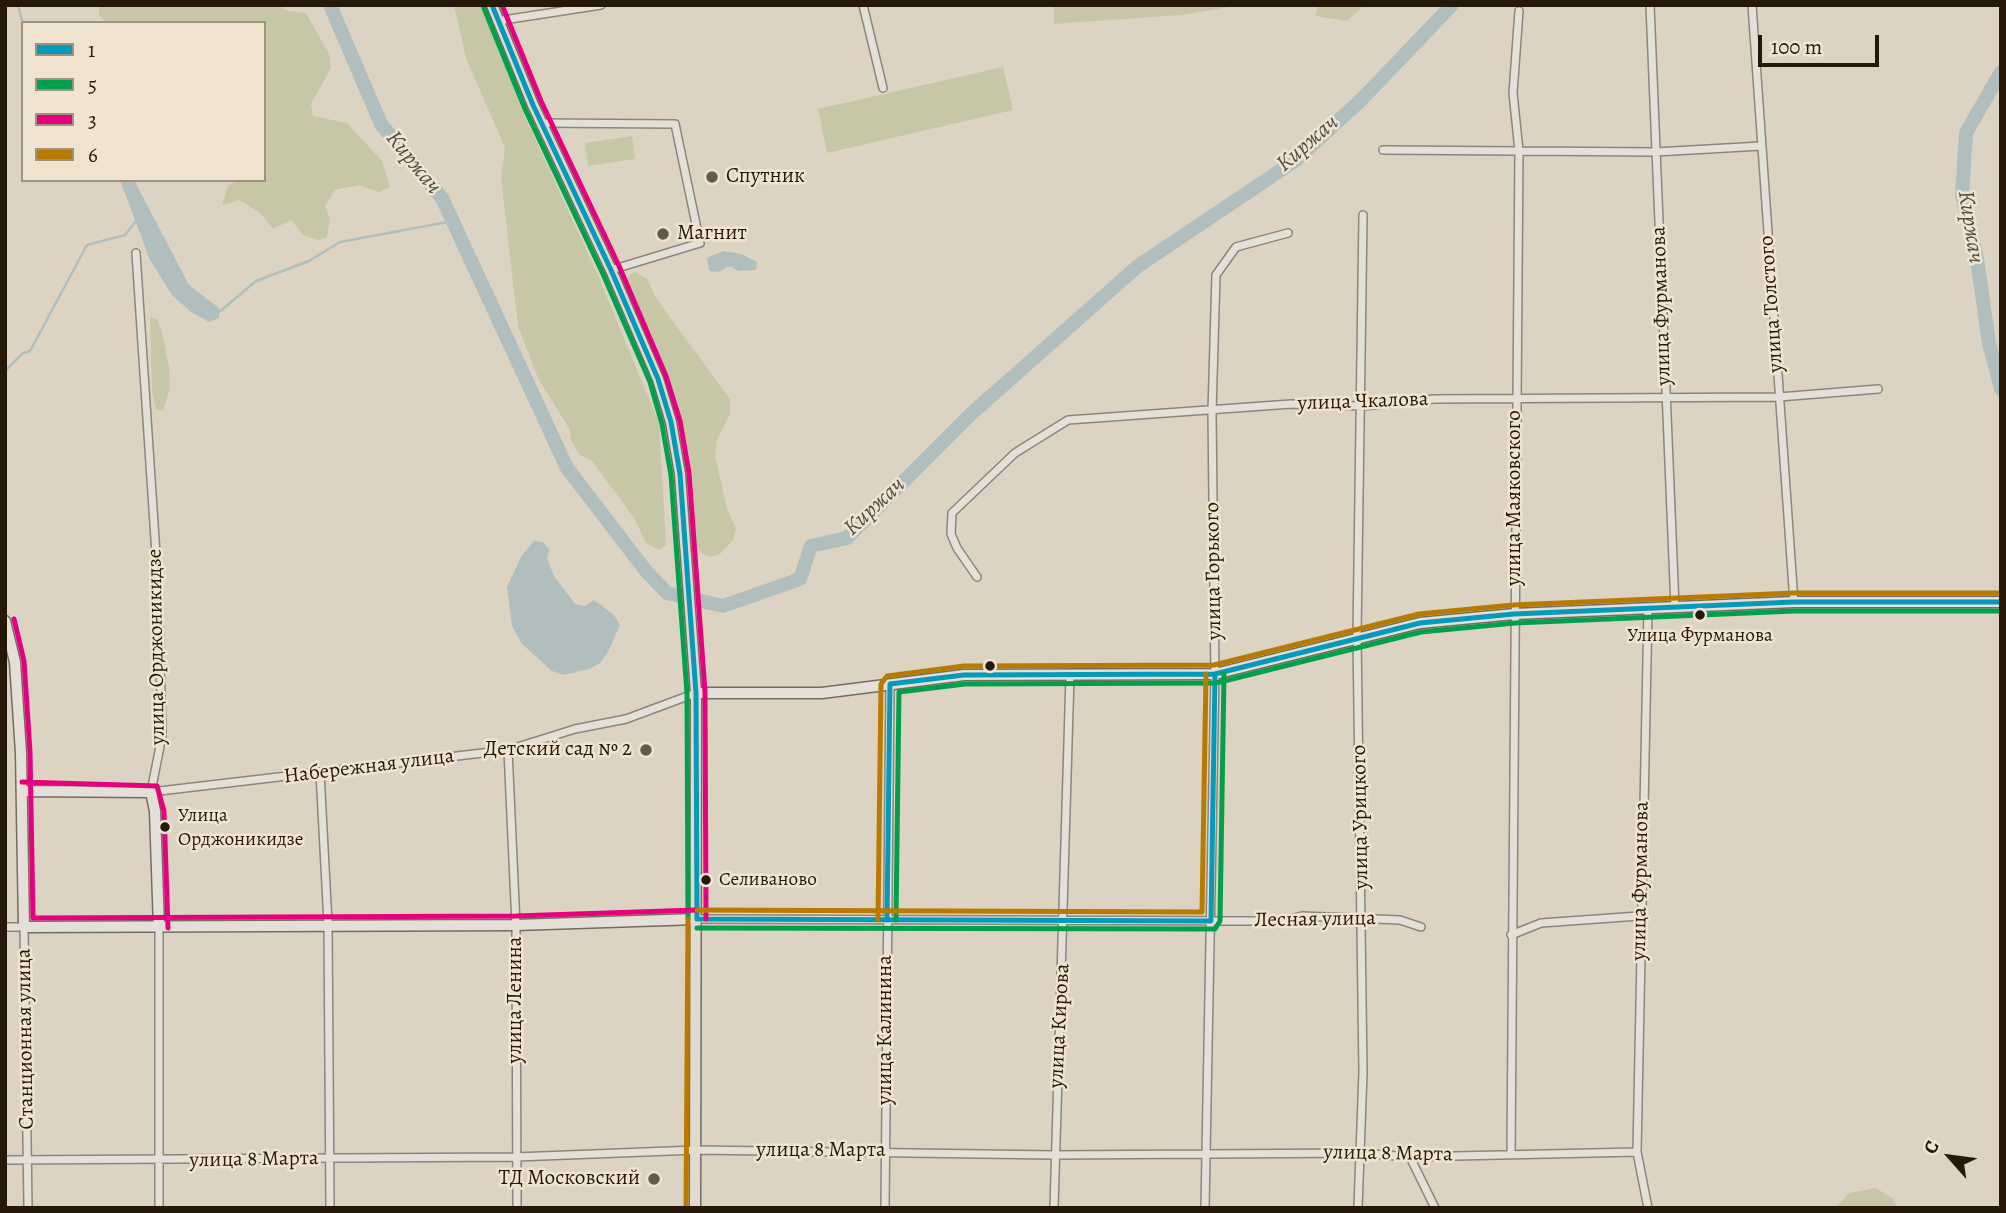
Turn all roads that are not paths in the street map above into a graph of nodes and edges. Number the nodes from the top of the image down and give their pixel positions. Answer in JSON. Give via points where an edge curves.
{"nodes":[{"id":1,"x":492,"y":5,"type":"edge"},
{"id":2,"x":601,"y":5,"type":"edge"},
{"id":3,"x":863,"y":5,"type":"edge"},
{"id":4,"x":1650,"y":5,"type":"edge"},
{"id":5,"x":1752,"y":5,"type":"edge"},
{"id":6,"x":1519,"y":11,"type":"dead end"},
{"id":7,"x":497,"y":21,"type":"junction"},
{"id":8,"x":883,"y":88,"type":"dead end"},
{"id":9,"x":542,"y":123,"type":"junction"},
{"id":10,"x":1761,"y":146,"type":"junction"},
{"id":11,"x":1383,"y":150,"type":"dead end"},
{"id":12,"x":1519,"y":151,"type":"junction"},
{"id":13,"x":1656,"y":152,"type":"junction"},
{"id":14,"x":1363,"y":215,"type":"dead end"},
{"id":15,"x":1288,"y":233,"type":"dead end"},
{"id":16,"x":136,"y":253,"type":"dead end"},
{"id":17,"x":611,"y":270,"type":"junction"},
{"id":18,"x":1878,"y":389,"type":"dead end"},
{"id":19,"x":1779,"y":397,"type":"junction"},
{"id":20,"x":1515,"y":398,"type":"junction"},
{"id":21,"x":1665,"y":399,"type":"junction"},
{"id":22,"x":1363,"y":406,"type":"junction"},
{"id":23,"x":1212,"y":412,"type":"junction"},
{"id":24,"x":977,"y":576,"type":"dead end"},
{"id":25,"x":1794,"y":602,"type":"junction"},
{"id":26,"x":2001,"y":602,"type":"edge"},
{"id":27,"x":1675,"y":607,"type":"junction"},
{"id":28,"x":1648,"y":610,"type":"junction"},
{"id":29,"x":1514,"y":614,"type":"junction"},
{"id":30,"x":5,"y":621,"type":"edge"},
{"id":31,"x":1357,"y":636,"type":"junction"},
{"id":32,"x":1215,"y":674,"type":"junction"},
{"id":33,"x":1070,"y":676,"type":"junction"},
{"id":34,"x":890,"y":684,"type":"junction"},
{"id":35,"x":696,"y":693,"type":"junction"},
{"id":36,"x":508,"y":750,"type":"junction"},
{"id":37,"x":320,"y":773,"type":"junction"},
{"id":38,"x":23,"y":791,"type":"junction"},
{"id":39,"x":151,"y":792,"type":"junction"},
{"id":40,"x":1639,"y":916,"type":"junction"},
{"id":41,"x":1363,"y":917,"type":"junction"},
{"id":42,"x":697,"y":919,"type":"junction"},
{"id":43,"x":887,"y":920,"type":"junction"},
{"id":44,"x":1065,"y":920,"type":"junction"},
{"id":45,"x":1211,"y":921,"type":"junction"},
{"id":46,"x":516,"y":925,"type":"junction"},
{"id":47,"x":328,"y":926,"type":"junction"},
{"id":48,"x":5,"y":927,"type":"edge"},
{"id":49,"x":24,"y":927,"type":"junction"},
{"id":50,"x":1421,"y":927,"type":"dead end"},
{"id":51,"x":159,"y":928,"type":"junction"},
{"id":52,"x":1511,"y":935,"type":"junction"},
{"id":53,"x":696,"y":1150,"type":"junction"},
{"id":54,"x":885,"y":1152,"type":"junction"},
{"id":55,"x":1636,"y":1152,"type":"junction"},
{"id":56,"x":1359,"y":1153,"type":"junction"},
{"id":57,"x":1511,"y":1153,"type":"junction"},
{"id":58,"x":1206,"y":1154,"type":"junction"},
{"id":59,"x":1054,"y":1155,"type":"junction"},
{"id":60,"x":516,"y":1157,"type":"junction"},
{"id":61,"x":1410,"y":1157,"type":"junction"},
{"id":62,"x":331,"y":1159,"type":"junction"},
{"id":63,"x":5,"y":1160,"type":"edge"},
{"id":64,"x":27,"y":1160,"type":"junction"},
{"id":65,"x":159,"y":1161,"type":"junction"},
{"id":66,"x":28,"y":1208,"type":"edge"},
{"id":67,"x":159,"y":1208,"type":"edge"},
{"id":68,"x":330,"y":1208,"type":"edge"},
{"id":69,"x":517,"y":1208,"type":"edge"},
{"id":70,"x":695,"y":1208,"type":"edge"},
{"id":71,"x":885,"y":1208,"type":"edge"},
{"id":72,"x":1055,"y":1208,"type":"edge"},
{"id":73,"x":1205,"y":1208,"type":"edge"},
{"id":74,"x":1358,"y":1208,"type":"edge"},
{"id":75,"x":1436,"y":1208,"type":"edge"},
{"id":76,"x":1648,"y":1208,"type":"edge"}],
"edges":[{"from":1,"to":7,"type":"main road"},
{"from":2,"to":7,"type":"street"},
{"from":3,"to":8,"type":"street"},
{"from":4,"to":13,"type":"street","name":"улица Фурманова"},
{"from":5,"to":10,"type":"street","name":"улица Толстого"},
{"from":6,"to":12,"type":"street","name":"улица Маяковского","via":[[1513,93]]},
{"from":7,"to":9,"type":"main road"},
{"from":9,"to":17,"type":"main road"},
{"from":9,"to":17,"type":"street","via":[[674,124],[700,243]]},
{"from":10,"to":13,"type":"street"},
{"from":10,"to":19,"type":"street","name":"улица Толстого"},
{"from":11,"to":12,"type":"street"},
{"from":12,"to":13,"type":"street"},
{"from":12,"to":20,"type":"street","name":"улица Маяковского"},
{"from":13,"to":21,"type":"street","name":"улица Фурманова"},
{"from":14,"to":22,"type":"street","name":"улица Урицкого"},
{"from":15,"to":23,"type":"street","name":"улица Горького","via":[[1236,247],[1216,275]]},
{"from":16,"to":39,"type":"street","name":"улица Орджоникидзе","via":[[158,584],[162,736]]},
{"from":17,"to":35,"type":"main road","via":[[671,422],[680,474]]},
{"from":18,"to":19,"type":"street","name":"улица Чкалова"},
{"from":19,"to":21,"type":"street","name":"улица Чкалова"},
{"from":19,"to":25,"type":"street","name":"улица Толстого"},
{"from":20,"to":21,"type":"street","name":"улица Чкалова"},
{"from":20,"to":22,"type":"street","name":"улица Чкалова"},
{"from":20,"to":29,"type":"street","name":"улица Маяковского"},
{"from":21,"to":27,"type":"street","name":"улица Фурманова"},
{"from":22,"to":23,"type":"street","name":"улица Чкалова","via":[[1291,404]]},
{"from":22,"to":31,"type":"street","name":"улица Урицкого"},
{"from":23,"to":24,"type":"street","name":"улица Чкалова","via":[[1068,420],[1015,453],[952,513],[951,534]]},
{"from":23,"to":32,"type":"street","name":"улица Горького"},
{"from":25,"to":26,"type":"street","name":"Набережная улица"},
{"from":25,"to":27,"type":"street","name":"Набережная улица"},
{"from":27,"to":28,"type":"street","name":"Набережная улица"},
{"from":28,"to":29,"type":"street","name":"Набережная улица"},
{"from":28,"to":40,"type":"street","name":"улица Фурманова"},
{"from":29,"to":31,"type":"street","name":"Набережная улица","via":[[1420,623]]},
{"from":29,"to":52,"type":"street","name":"улица Маяковского"},
{"from":30,"to":38,"type":"street","name":"Станционная улица","via":[[15,662]]},
{"from":31,"to":32,"type":"street","name":"Набережная улица"},
{"from":31,"to":41,"type":"street","name":"улица Урицкого"},
{"from":32,"to":33,"type":"street","name":"Набережная улица"},
{"from":32,"to":45,"type":"street","name":"улица Горького"},
{"from":33,"to":34,"type":"street","name":"Набережная улица","via":[[964,675]]},
{"from":33,"to":44,"type":"street","name":"улица Кирова"},
{"from":34,"to":35,"type":"street","name":"Набережная улица","via":[[822,693]]},
{"from":34,"to":43,"type":"street","name":"улица Калинина"},
{"from":35,"to":36,"type":"street","name":"Набережная улица","via":[[626,719]]},
{"from":35,"to":42,"type":"main road"},
{"from":36,"to":37,"type":"street","name":"Набережная улица"},
{"from":36,"to":46,"type":"street","name":"улица Ленина"},
{"from":37,"to":39,"type":"street","name":"Набережная улица"},
{"from":37,"to":47,"type":"street"},
{"from":38,"to":39,"type":"street","name":"Набережная улица"},
{"from":38,"to":49,"type":"street","name":"Станционная улица"},
{"from":39,"to":51,"type":"street","name":"улица Орджоникидзе"},
{"from":40,"to":52,"type":"street","via":[[1541,922]]},
{"from":40,"to":55,"type":"street","name":"улица Фурманова"},
{"from":41,"to":45,"type":"street","name":"Лесная улица"},
{"from":41,"to":50,"type":"street","name":"Лесная улица"},
{"from":41,"to":56,"type":"street","name":"улица Урицкого"},
{"from":42,"to":43,"type":"street","name":"Лесная улица"},
{"from":42,"to":46,"type":"street","name":"Лесная улица"},
{"from":42,"to":53,"type":"main road"},
{"from":43,"to":44,"type":"street","name":"Лесная улица"},
{"from":43,"to":54,"type":"street","name":"улица Калинина"},
{"from":44,"to":45,"type":"street","name":"Лесная улица"},
{"from":44,"to":59,"type":"street","name":"улица Кирова"},
{"from":45,"to":58,"type":"street","name":"улица Горького"},
{"from":46,"to":47,"type":"street","name":"Лесная улица"},
{"from":46,"to":60,"type":"street","name":"улица Ленина"},
{"from":47,"to":51,"type":"street","name":"Лесная улица"},
{"from":47,"to":62,"type":"street"},
{"from":48,"to":49,"type":"street"},
{"from":49,"to":51,"type":"street","name":"Лесная улица"},
{"from":49,"to":64,"type":"street","name":"Станционная улица"},
{"from":51,"to":65,"type":"street","name":"улица Орджоникидзе"},
{"from":52,"to":57,"type":"street","name":"улица Маяковского"},
{"from":53,"to":54,"type":"street","name":"улица 8 Марта"},
{"from":53,"to":60,"type":"street","name":"улица 8 Марта"},
{"from":53,"to":70,"type":"main road"},
{"from":54,"to":59,"type":"street","name":"улица 8 Марта"},
{"from":54,"to":71,"type":"street","name":"улица Калинина"},
{"from":55,"to":57,"type":"street","name":"улица 8 Марта"},
{"from":55,"to":76,"type":"street","name":"улица Фурманова"},
{"from":56,"to":58,"type":"street","name":"улица 8 Марта"},
{"from":56,"to":61,"type":"street","name":"улица 8 Марта"},
{"from":56,"to":74,"type":"street","name":"улица Урицкого"},
{"from":57,"to":61,"type":"street","name":"улица 8 Марта"},
{"from":58,"to":59,"type":"street","name":"улица 8 Марта"},
{"from":58,"to":73,"type":"street","name":"улица Горького"},
{"from":59,"to":72,"type":"street","name":"улица Кирова"},
{"from":60,"to":62,"type":"street","name":"улица 8 Марта"},
{"from":60,"to":69,"type":"street","name":"улица Ленина"},
{"from":61,"to":75,"type":"street"},
{"from":62,"to":65,"type":"street","name":"улица 8 Марта"},
{"from":62,"to":68,"type":"street"},
{"from":63,"to":64,"type":"street","name":"улица 8 Марта"},
{"from":64,"to":65,"type":"street","name":"улица 8 Марта"},
{"from":64,"to":66,"type":"street","name":"Станционная улица"},
{"from":65,"to":67,"type":"street","name":"улица Орджоникидзе"}]}
